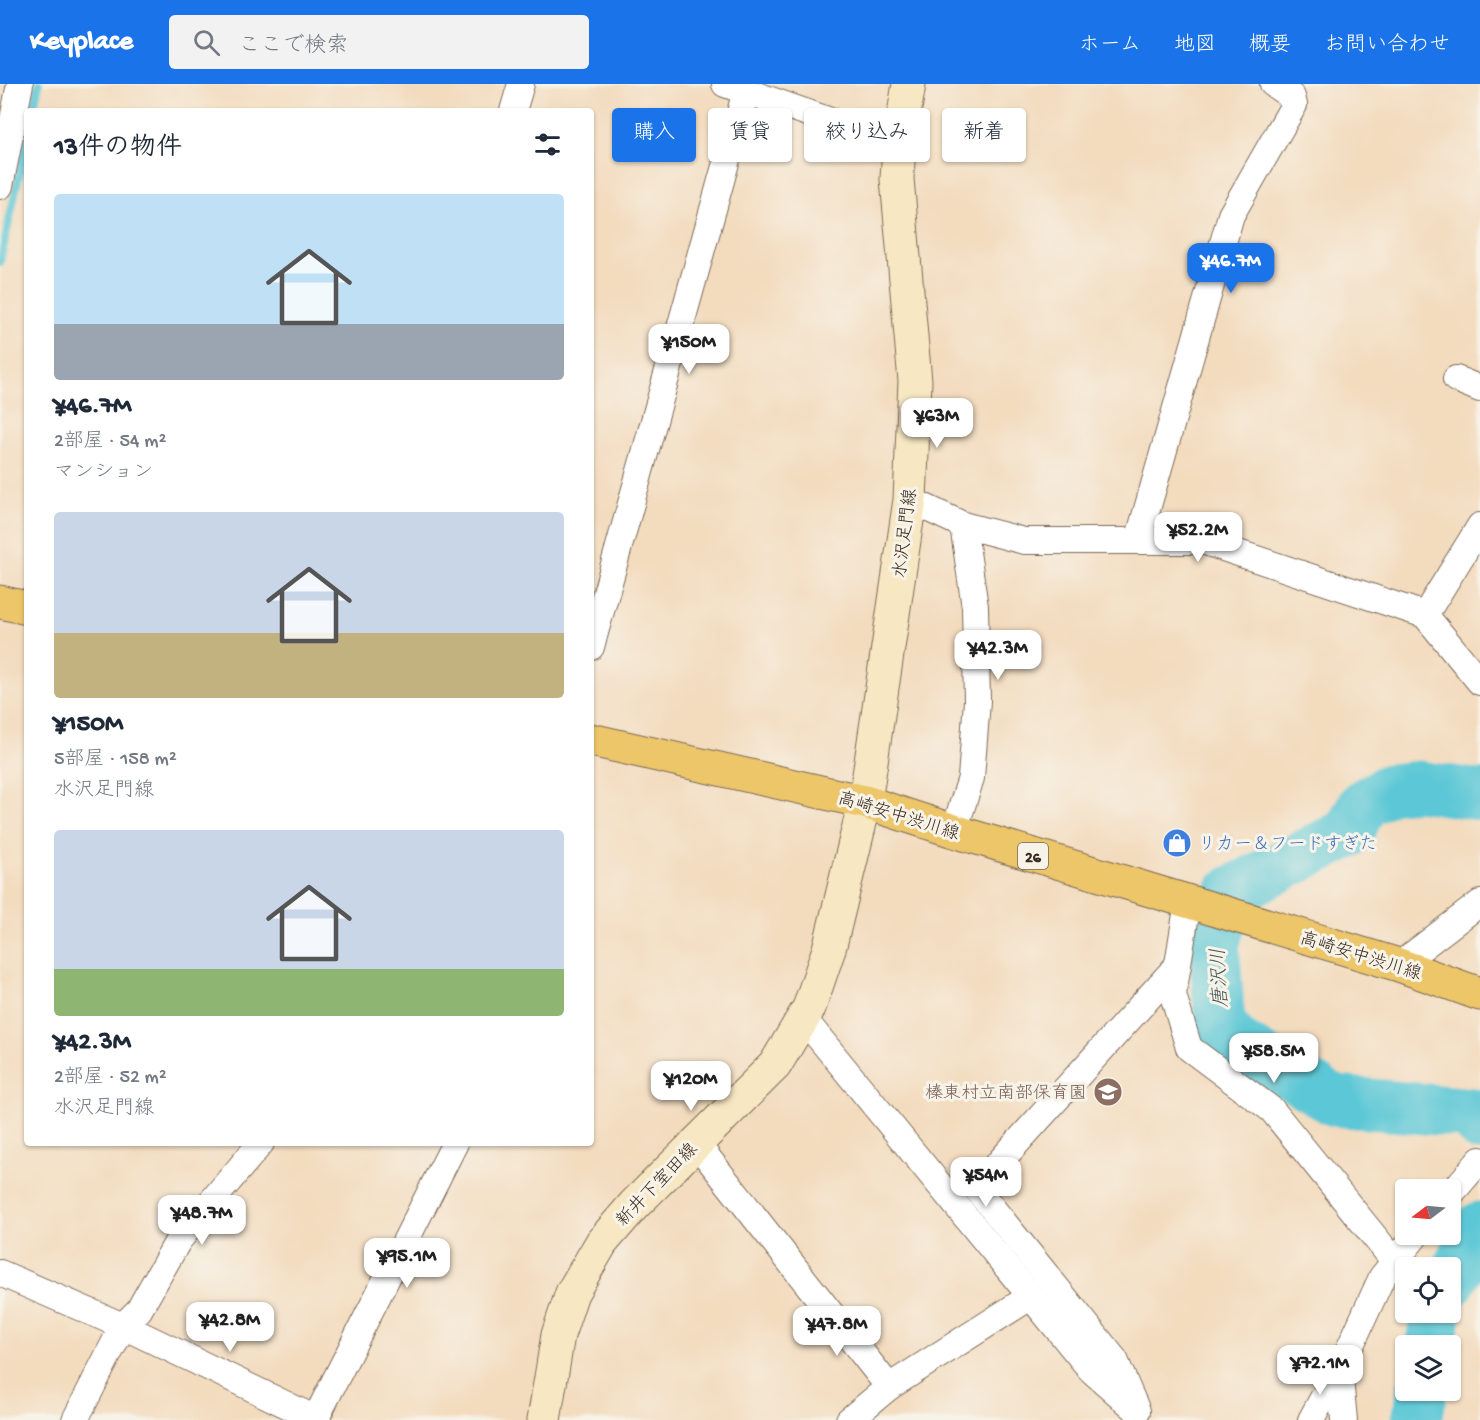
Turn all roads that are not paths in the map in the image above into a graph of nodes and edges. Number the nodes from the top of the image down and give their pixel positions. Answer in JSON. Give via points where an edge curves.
{"nodes":[{"id":1,"x":20,"y":84,"type":"edge"},
{"id":2,"x":521,"y":84,"type":"edge"},
{"id":3,"x":909,"y":84,"type":"edge"},
{"id":4,"x":1273,"y":84,"type":"edge"},
{"id":5,"x":736,"y":88,"type":"edge"},
{"id":6,"x":514,"y":108,"type":"edge"},
{"id":7,"x":905,"y":108,"type":"edge"},
{"id":8,"x":804,"y":112,"type":"edge"},
{"id":9,"x":898,"y":162,"type":"edge"},
{"id":10,"x":0,"y":186,"type":"edge"},
{"id":11,"x":1456,"y":379,"type":"dead end"},
{"id":12,"x":1480,"y":389,"type":"edge"},
{"id":13,"x":910,"y":500,"type":"junction"},
{"id":14,"x":963,"y":525,"type":"junction"},
{"id":15,"x":1480,"y":526,"type":"edge"},
{"id":16,"x":1138,"y":541,"type":"junction"},
{"id":17,"x":0,"y":602,"type":"edge"},
{"id":18,"x":24,"y":607,"type":"edge"},
{"id":19,"x":1425,"y":615,"type":"junction"},
{"id":20,"x":594,"y":635,"type":"edge"},
{"id":21,"x":1480,"y":682,"type":"edge"},
{"id":22,"x":594,"y":741,"type":"edge"},
{"id":23,"x":866,"y":802,"type":"junction"},
{"id":24,"x":954,"y":831,"type":"junction"},
{"id":25,"x":1480,"y":903,"type":"edge"},
{"id":26,"x":1195,"y":904,"type":"junction"},
{"id":27,"x":1178,"y":965,"type":"junction"},
{"id":28,"x":1399,"y":965,"type":"junction"},
{"id":29,"x":1480,"y":994,"type":"edge"},
{"id":30,"x":802,"y":1018,"type":"junction"},
{"id":31,"x":696,"y":1143,"type":"junction"},
{"id":32,"x":258,"y":1146,"type":"edge"},
{"id":33,"x":453,"y":1146,"type":"edge"},
{"id":34,"x":1480,"y":1160,"type":"edge"},
{"id":35,"x":1461,"y":1182,"type":"edge"},
{"id":36,"x":1408,"y":1245,"type":"edge"},
{"id":37,"x":1399,"y":1257,"type":"edge"},
{"id":38,"x":1395,"y":1262,"type":"joint"},
{"id":39,"x":0,"y":1273,"type":"edge"},
{"id":40,"x":1030,"y":1297,"type":"junction"},
{"id":41,"x":123,"y":1326,"type":"junction"},
{"id":42,"x":1339,"y":1368,"type":"junction"},
{"id":43,"x":889,"y":1387,"type":"junction"},
{"id":44,"x":1143,"y":1415,"type":"edge"},
{"id":45,"x":75,"y":1420,"type":"edge"},
{"id":46,"x":316,"y":1420,"type":"edge"},
{"id":47,"x":544,"y":1420,"type":"edge"},
{"id":48,"x":849,"y":1420,"type":"edge"},
{"id":49,"x":1311,"y":1420,"type":"edge"},
{"id":50,"x":1344,"y":1420,"type":"edge"}],
"edges":[{"from":1,"to":10,"type":"street"},
{"from":2,"to":6,"type":"street"},
{"from":3,"to":7,"type":"main road","name":"水沢足門線"},
{"from":4,"to":16,"type":"street","via":[[1292,97],[1294,105],[1231,214]]},
{"from":5,"to":8,"type":"street"},
{"from":5,"to":20,"type":"street"},
{"from":9,"to":13,"type":"main road","name":"水沢足門線","via":[[915,381]]},
{"from":11,"to":12,"type":"street"},
{"from":13,"to":14,"type":"street"},
{"from":13,"to":23,"type":"main road","name":"水沢足門線"},
{"from":14,"to":16,"type":"street","via":[[1024,541]]},
{"from":14,"to":24,"type":"street","via":[[975,607],[977,701],[971,778]]},
{"from":15,"to":19,"type":"street"},
{"from":16,"to":19,"type":"street","via":[[1202,541]]},
{"from":17,"to":18,"type":"main road"},
{"from":19,"to":21,"type":"street"},
{"from":22,"to":23,"type":"main road","name":"高崎安中渋川線","number":"26"},
{"from":23,"to":24,"type":"main road","name":"高崎安中渋川線","number":"26"},
{"from":23,"to":30,"type":"main road","name":"新井下室田線","via":[[829,949]]},
{"from":24,"to":26,"type":"main road","name":"高崎安中渋川線","number":"26"},
{"from":25,"to":28,"type":"street"},
{"from":26,"to":27,"type":"street"},
{"from":26,"to":28,"type":"main road","name":"高崎安中渋川線","number":"26"},
{"from":27,"to":38,"type":"street","via":[[1173,995],[1188,1048],[1272,1110]]},
{"from":27,"to":44,"type":"street","via":[[976,1188],[1115,1360]]},
{"from":28,"to":29,"type":"main road","name":"高崎安中渋川線","number":"26"},
{"from":30,"to":31,"type":"main road","name":"新井下室田線","via":[[775,1065]]},
{"from":30,"to":40,"type":"street"},
{"from":31,"to":43,"type":"street"},
{"from":31,"to":47,"type":"main road","name":"新井下室田線","via":[[602,1242],[572,1293],[558,1335]]},
{"from":32,"to":41,"type":"street","via":[[178,1240],[139,1310]]},
{"from":33,"to":46,"type":"street"},
{"from":34,"to":35,"type":"street"},
{"from":36,"to":37,"type":"street"},
{"from":38,"to":42,"type":"street","via":[[1382,1277]]},
{"from":39,"to":41,"type":"street"},
{"from":40,"to":43,"type":"street"},
{"from":40,"to":44,"type":"street","via":[[1091,1370]]},
{"from":41,"to":45,"type":"street"},
{"from":41,"to":46,"type":"street"},
{"from":42,"to":49,"type":"street"},
{"from":42,"to":50,"type":"street"},
{"from":43,"to":48,"type":"street"}]}
